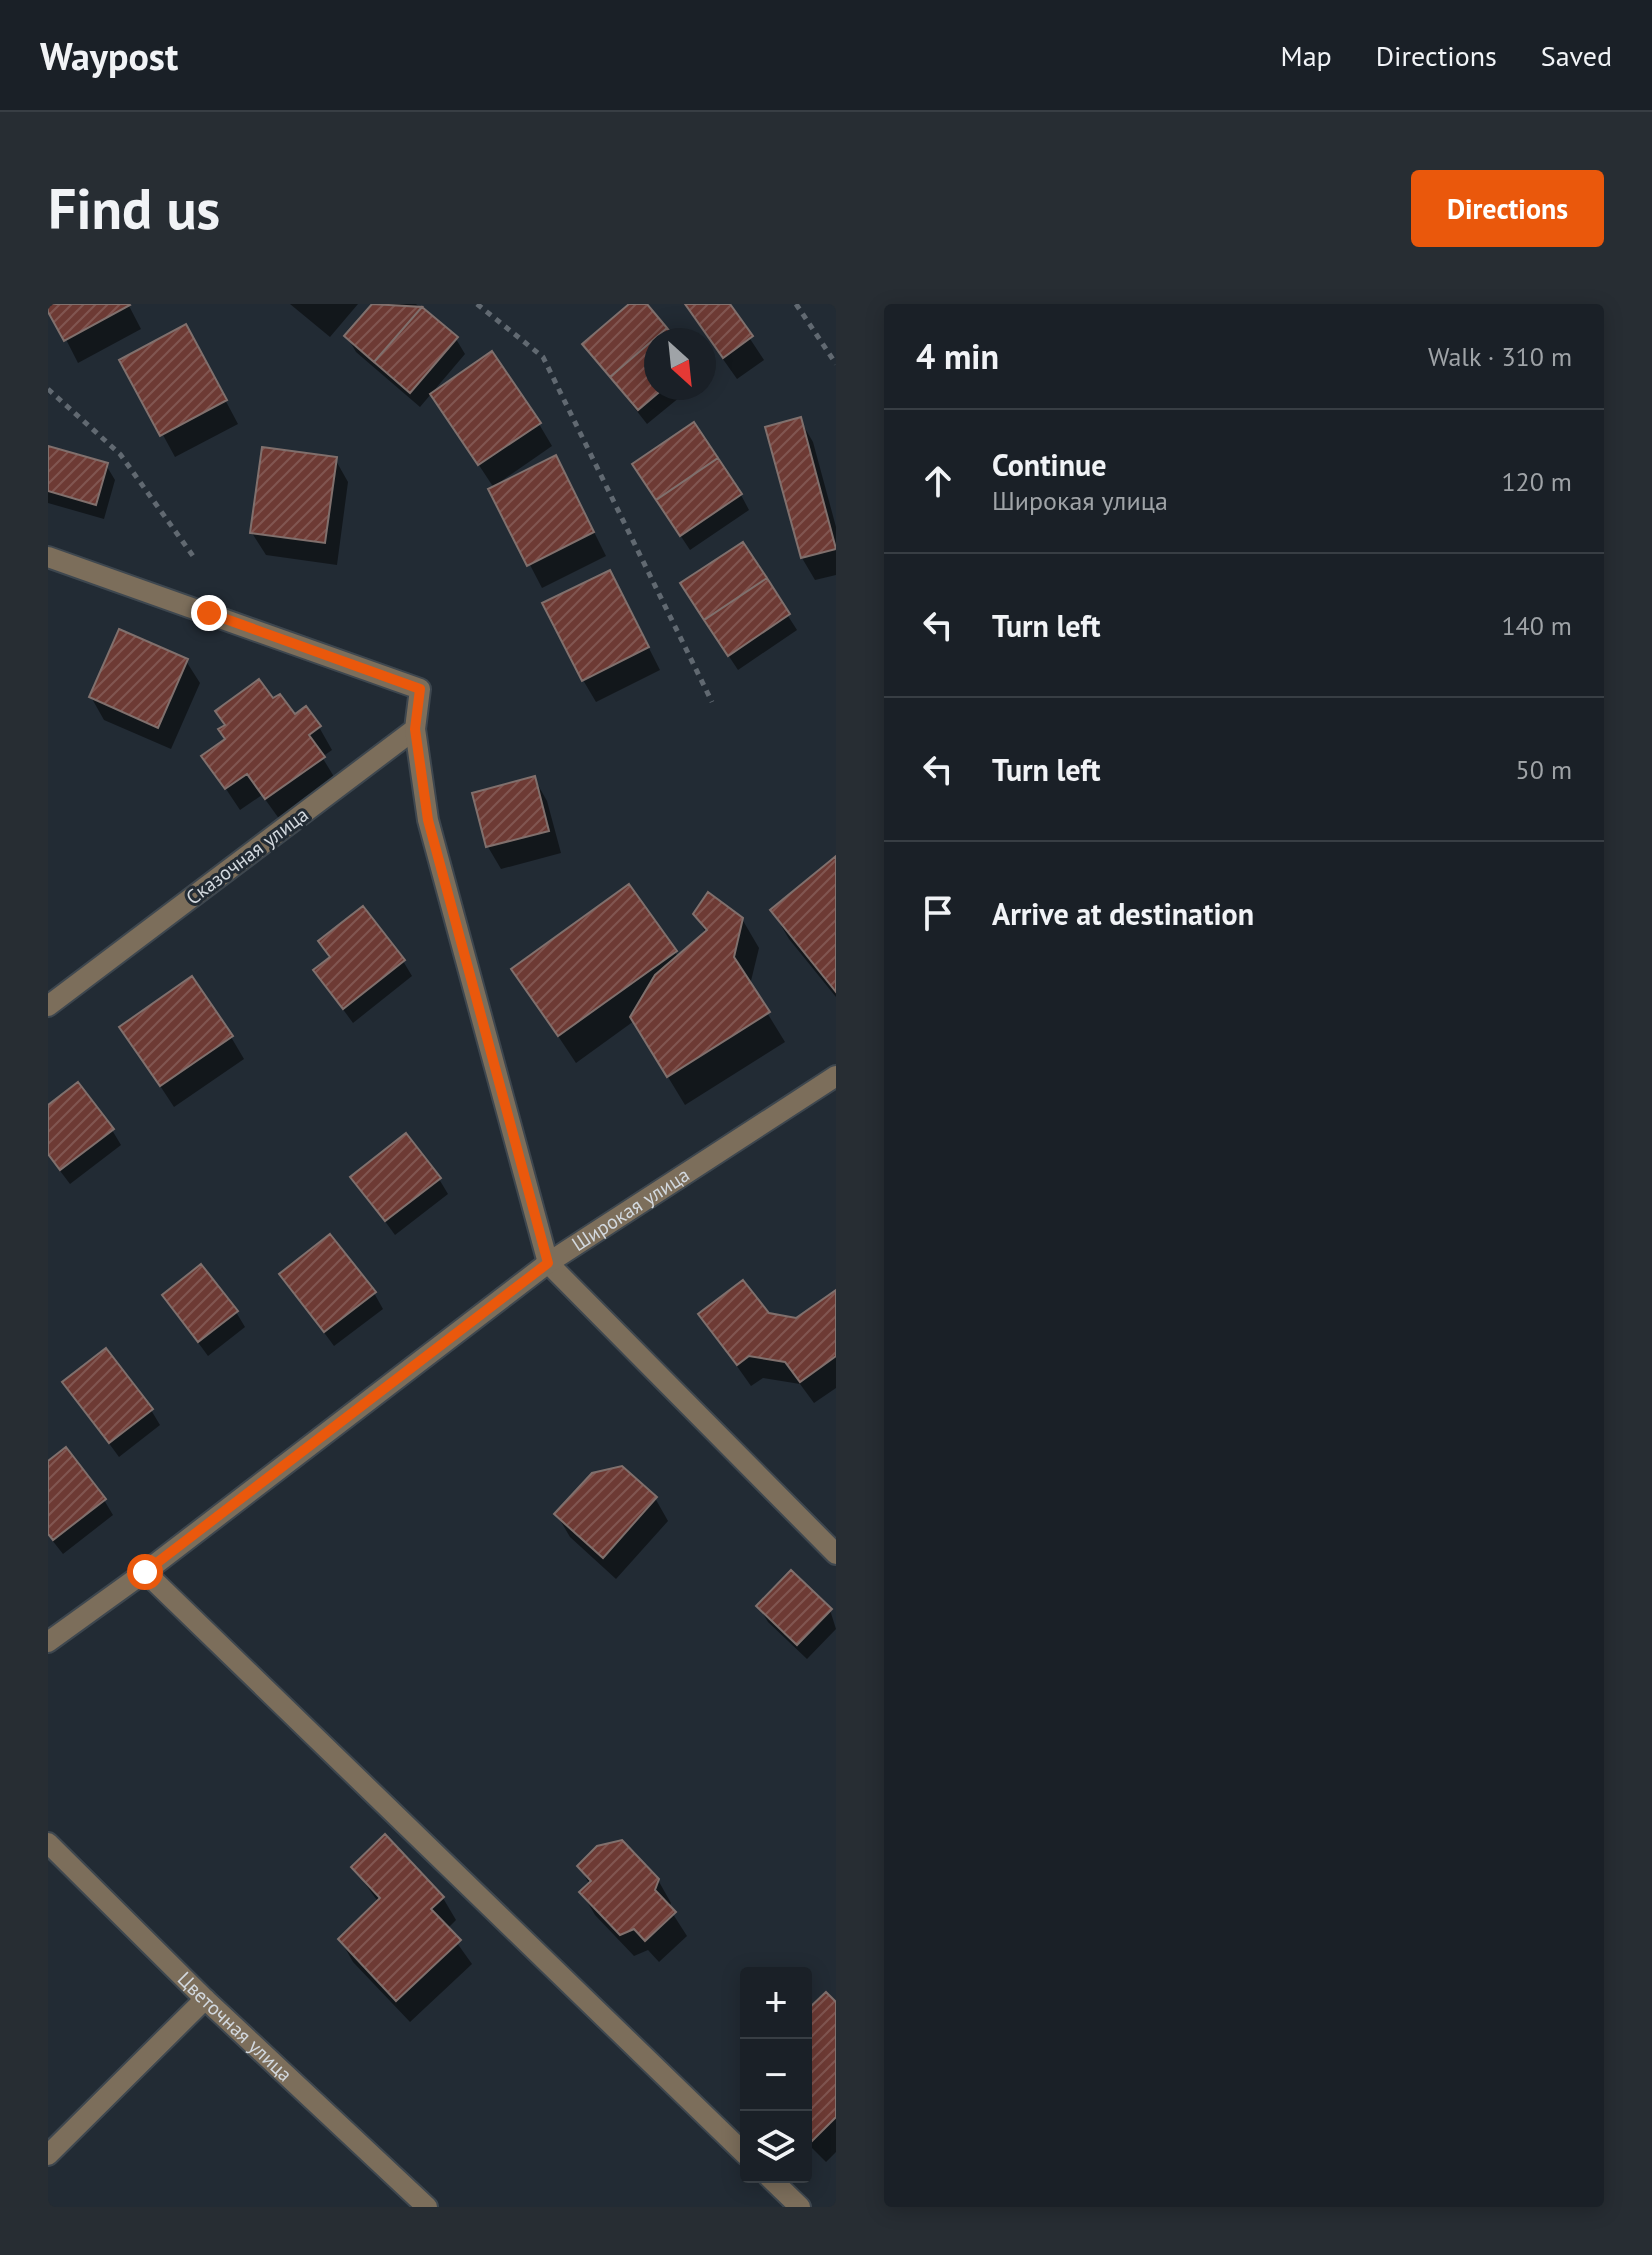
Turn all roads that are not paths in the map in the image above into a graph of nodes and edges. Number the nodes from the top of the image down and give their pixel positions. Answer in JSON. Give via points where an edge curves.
{"nodes":[{"id":1,"x":48,"y":557,"type":"edge"},
{"id":2,"x":415,"y":729,"type":"junction"},
{"id":3,"x":48,"y":1006,"type":"edge"},
{"id":4,"x":836,"y":1076,"type":"edge"},
{"id":5,"x":548,"y":1263,"type":"junction"},
{"id":6,"x":836,"y":1554,"type":"edge"},
{"id":7,"x":145,"y":1572,"type":"junction"},
{"id":8,"x":48,"y":1642,"type":"edge"},
{"id":9,"x":48,"y":1843,"type":"edge"},
{"id":10,"x":205,"y":1999,"type":"junction"},
{"id":11,"x":740,"y":2149,"type":"edge"},
{"id":12,"x":48,"y":2155,"type":"edge"},
{"id":13,"x":775,"y":2183,"type":"edge"},
{"id":14,"x":427,"y":2207,"type":"edge"},
{"id":15,"x":800,"y":2207,"type":"edge"}],
"edges":[{"from":1,"to":2,"type":"street","via":[[420,689]]},
{"from":2,"to":3,"type":"street","name":"Сказочная улица"},
{"from":2,"to":5,"type":"street","via":[[428,820]]},
{"from":4,"to":5,"type":"street","name":"Широкая улица"},
{"from":5,"to":6,"type":"street"},
{"from":5,"to":7,"type":"street","name":"Широкая улица"},
{"from":7,"to":8,"type":"street","name":"Широкая улица"},
{"from":7,"to":11,"type":"street"},
{"from":9,"to":10,"type":"street","name":"Цветочная улица"},
{"from":10,"to":12,"type":"street"},
{"from":10,"to":14,"type":"street","name":"Цветочная улица"},
{"from":13,"to":15,"type":"street"}]}
